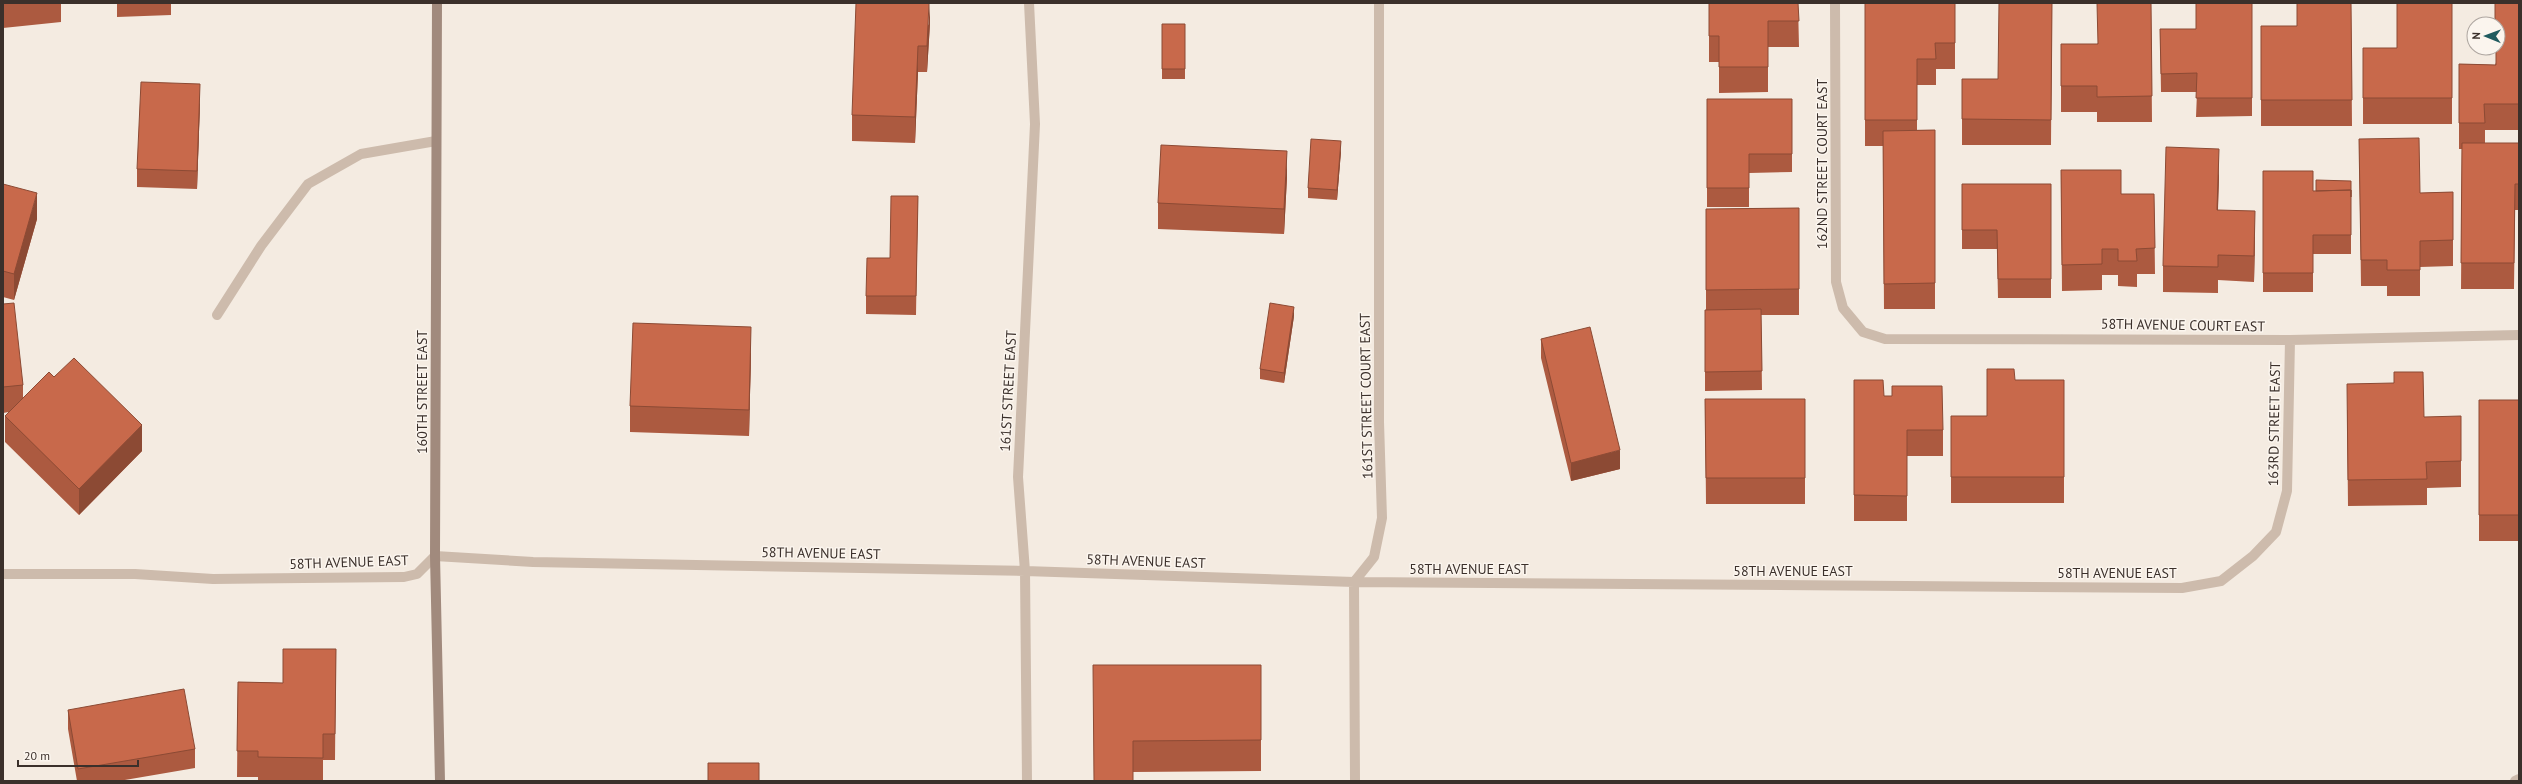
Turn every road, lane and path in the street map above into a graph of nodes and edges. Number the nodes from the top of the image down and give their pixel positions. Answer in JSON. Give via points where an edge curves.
{"nodes":[{"id":1,"x":437,"y":3,"type":"edge"},
{"id":2,"x":1029,"y":3,"type":"edge"},
{"id":3,"x":1379,"y":3,"type":"edge"},
{"id":4,"x":1835,"y":3,"type":"edge"},
{"id":5,"x":436,"y":141,"type":"junction"},
{"id":6,"x":217,"y":316,"type":"dead end"},
{"id":7,"x":1853,"y":320,"type":"joint"},
{"id":8,"x":2519,"y":335,"type":"edge"},
{"id":9,"x":2290,"y":340,"type":"junction"},
{"id":10,"x":2276,"y":532,"type":"joint"},
{"id":11,"x":436,"y":556,"type":"junction"},
{"id":12,"x":1025,"y":571,"type":"junction"},
{"id":13,"x":3,"y":574,"type":"edge"},
{"id":14,"x":1354,"y":582,"type":"junction"},
{"id":15,"x":2519,"y":779,"type":"edge"},
{"id":16,"x":440,"y":781,"type":"edge"},
{"id":17,"x":1027,"y":781,"type":"edge"},
{"id":18,"x":1355,"y":781,"type":"edge"},
{"id":19,"x":2516,"y":781,"type":"edge"}],
"edges":[{"from":1,"to":5,"type":"main road","name":"160TH STREET EAST"},
{"from":2,"to":12,"type":"street","name":"161ST STREET EAST","via":[[1035,124],[1018,477]]},
{"from":3,"to":14,"type":"street","name":"161ST STREET COURT EAST","via":[[1379,422],[1382,518],[1374,557]]},
{"from":4,"to":7,"type":"street","name":"162ND STREET COURT EAST","via":[[1836,282],[1843,308]]},
{"from":5,"to":6,"type":"street","via":[[361,154],[308,184],[261,246]]},
{"from":5,"to":11,"type":"main road","name":"160TH STREET EAST"},
{"from":7,"to":9,"type":"street","name":"58TH AVENUE COURT EAST","via":[[1863,332],[1884,339]]},
{"from":8,"to":9,"type":"street","name":"58TH AVENUE COURT EAST"},
{"from":9,"to":10,"type":"street","name":"163RD STREET EAST","via":[[2287,491]]},
{"from":10,"to":14,"type":"street","name":"58TH AVENUE EAST","via":[[2253,556],[2220,581],[2182,588]]},
{"from":11,"to":12,"type":"street","name":"58TH AVENUE EAST","via":[[533,562]]},
{"from":11,"to":13,"type":"street","name":"58TH AVENUE EAST","via":[[417,574],[404,577],[213,579],[135,574]]},
{"from":11,"to":16,"type":"main road","name":"160TH STREET EAST"},
{"from":12,"to":14,"type":"street","name":"58TH AVENUE EAST"},
{"from":12,"to":17,"type":"street","name":"161ST STREET EAST"},
{"from":14,"to":18,"type":"street"},
{"from":15,"to":19,"type":"street"}]}
